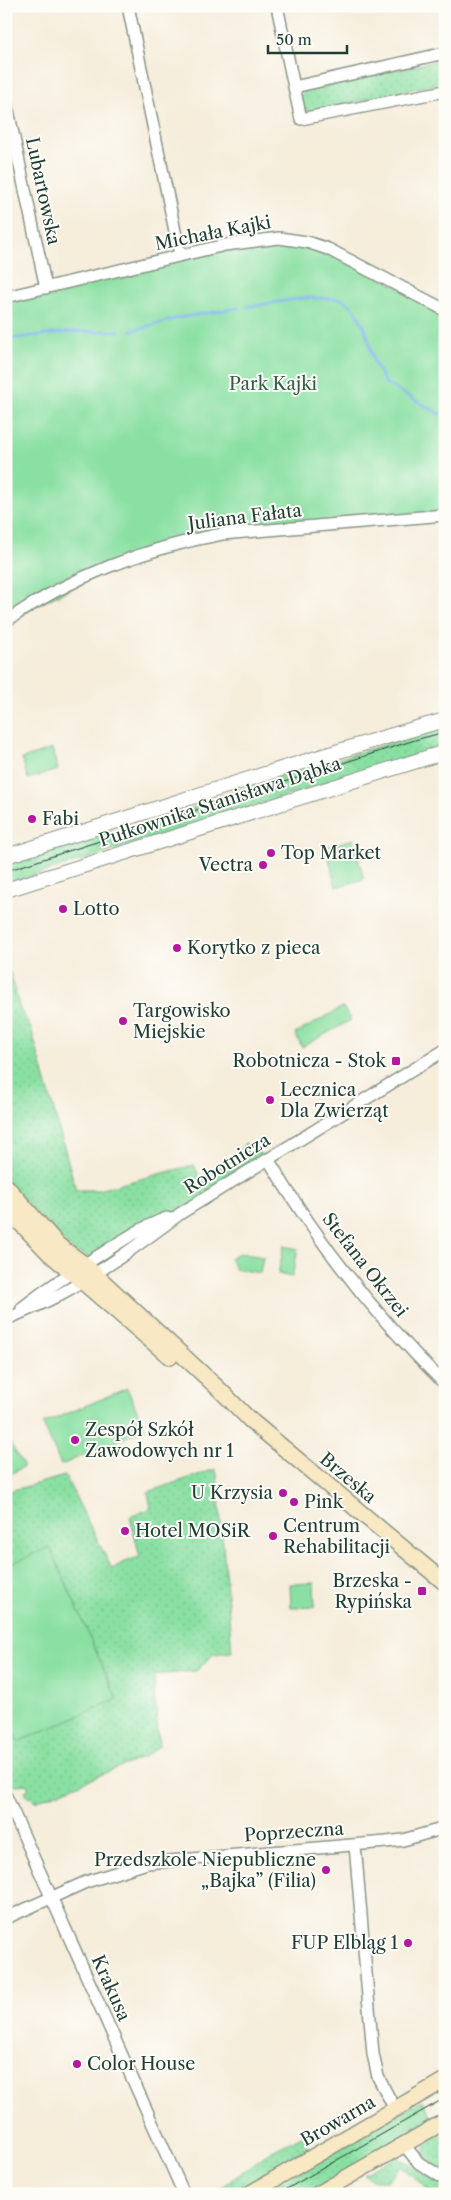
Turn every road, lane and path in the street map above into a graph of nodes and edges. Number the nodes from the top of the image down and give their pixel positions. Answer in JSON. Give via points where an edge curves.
{"nodes":[{"id":1,"x":128,"y":6,"type":"edge"},
{"id":2,"x":277,"y":6,"type":"edge"},
{"id":3,"x":445,"y":54,"type":"edge"},
{"id":4,"x":294,"y":87,"type":"junction"},
{"id":5,"x":445,"y":91,"type":"edge"},
{"id":6,"x":6,"y":101,"type":"edge"},
{"id":7,"x":180,"y":255,"type":"junction"},
{"id":8,"x":46,"y":288,"type":"junction"},
{"id":9,"x":6,"y":297,"type":"edge"},
{"id":10,"x":445,"y":310,"type":"edge"},
{"id":11,"x":445,"y":515,"type":"edge"},
{"id":12,"x":6,"y":622,"type":"edge"},
{"id":13,"x":445,"y":720,"type":"edge"},
{"id":14,"x":445,"y":752,"type":"edge"},
{"id":15,"x":6,"y":856,"type":"edge"},
{"id":16,"x":6,"y":890,"type":"edge"},
{"id":17,"x":445,"y":1050,"type":"edge"},
{"id":18,"x":268,"y":1159,"type":"junction"},
{"id":19,"x":6,"y":1186,"type":"edge"},
{"id":20,"x":6,"y":1208,"type":"edge"},
{"id":21,"x":83,"y":1273,"type":"junction"},
{"id":22,"x":8,"y":1319,"type":"edge"},
{"id":23,"x":445,"y":1384,"type":"edge"},
{"id":24,"x":445,"y":1583,"type":"edge"},
{"id":25,"x":6,"y":1796,"type":"edge"},
{"id":26,"x":445,"y":1828,"type":"edge"},
{"id":27,"x":355,"y":1844,"type":"junction"},
{"id":28,"x":51,"y":1897,"type":"junction"},
{"id":29,"x":6,"y":1918,"type":"edge"},
{"id":30,"x":445,"y":2080,"type":"edge"},
{"id":31,"x":395,"y":2110,"type":"junction"},
{"id":32,"x":445,"y":2121,"type":"edge"},
{"id":33,"x":404,"y":2145,"type":"junction"},
{"id":34,"x":445,"y":2179,"type":"edge"},
{"id":35,"x":184,"y":2194,"type":"edge"},
{"id":36,"x":249,"y":2194,"type":"edge"},
{"id":37,"x":318,"y":2194,"type":"edge"}],
"edges":[{"from":1,"to":7,"type":"street"},
{"from":2,"to":4,"type":"street"},
{"from":3,"to":4,"type":"street"},
{"from":4,"to":5,"type":"street","via":[[301,119]]},
{"from":6,"to":8,"type":"street","name":"Lubartowska"},
{"from":7,"to":8,"type":"street","name":"Michała Kajki"},
{"from":7,"to":10,"type":"street","name":"Michała Kajki","via":[[267,238],[291,238],[328,249]]},
{"from":8,"to":9,"type":"street","name":"Michała Kajki"},
{"from":11,"to":12,"type":"street","name":"Juliana Fałata","via":[[192,539],[92,574],[41,599]]},
{"from":13,"to":15,"type":"street","name":"Pułkownika Stanisława Dąbka"},
{"from":14,"to":16,"type":"street","name":"Pułkownika Stanisława Dąbka"},
{"from":17,"to":18,"type":"street","name":"Robotnicza"},
{"from":18,"to":21,"type":"street","name":"Robotnicza","via":[[181,1213],[148,1238]]},
{"from":18,"to":23,"type":"street","name":"Stefana Okrzei","via":[[349,1279]]},
{"from":19,"to":21,"type":"main road"},
{"from":20,"to":21,"type":"main road","via":[[38,1243]]},
{"from":21,"to":22,"type":"street","name":"Robotnicza","via":[[55,1297]]},
{"from":21,"to":24,"type":"main road","name":"Brzeska","via":[[220,1390],[250,1420]]},
{"from":25,"to":28,"type":"street","name":"Krakusa"},
{"from":26,"to":27,"type":"street","name":"Poprzeczna","via":[[403,1840]]},
{"from":27,"to":28,"type":"street","name":"Poprzeczna","via":[[136,1865]]},
{"from":27,"to":31,"type":"street","via":[[374,2064]]},
{"from":28,"to":29,"type":"street","name":"Poprzeczna"},
{"from":28,"to":35,"type":"street","name":"Krakusa"},
{"from":30,"to":31,"type":"main road","name":"Browarna"},
{"from":31,"to":36,"type":"main road","name":"Browarna"},
{"from":32,"to":33,"type":"main road"},
{"from":33,"to":34,"type":"street","via":[[419,2163]]},
{"from":33,"to":37,"type":"main road"}]}
